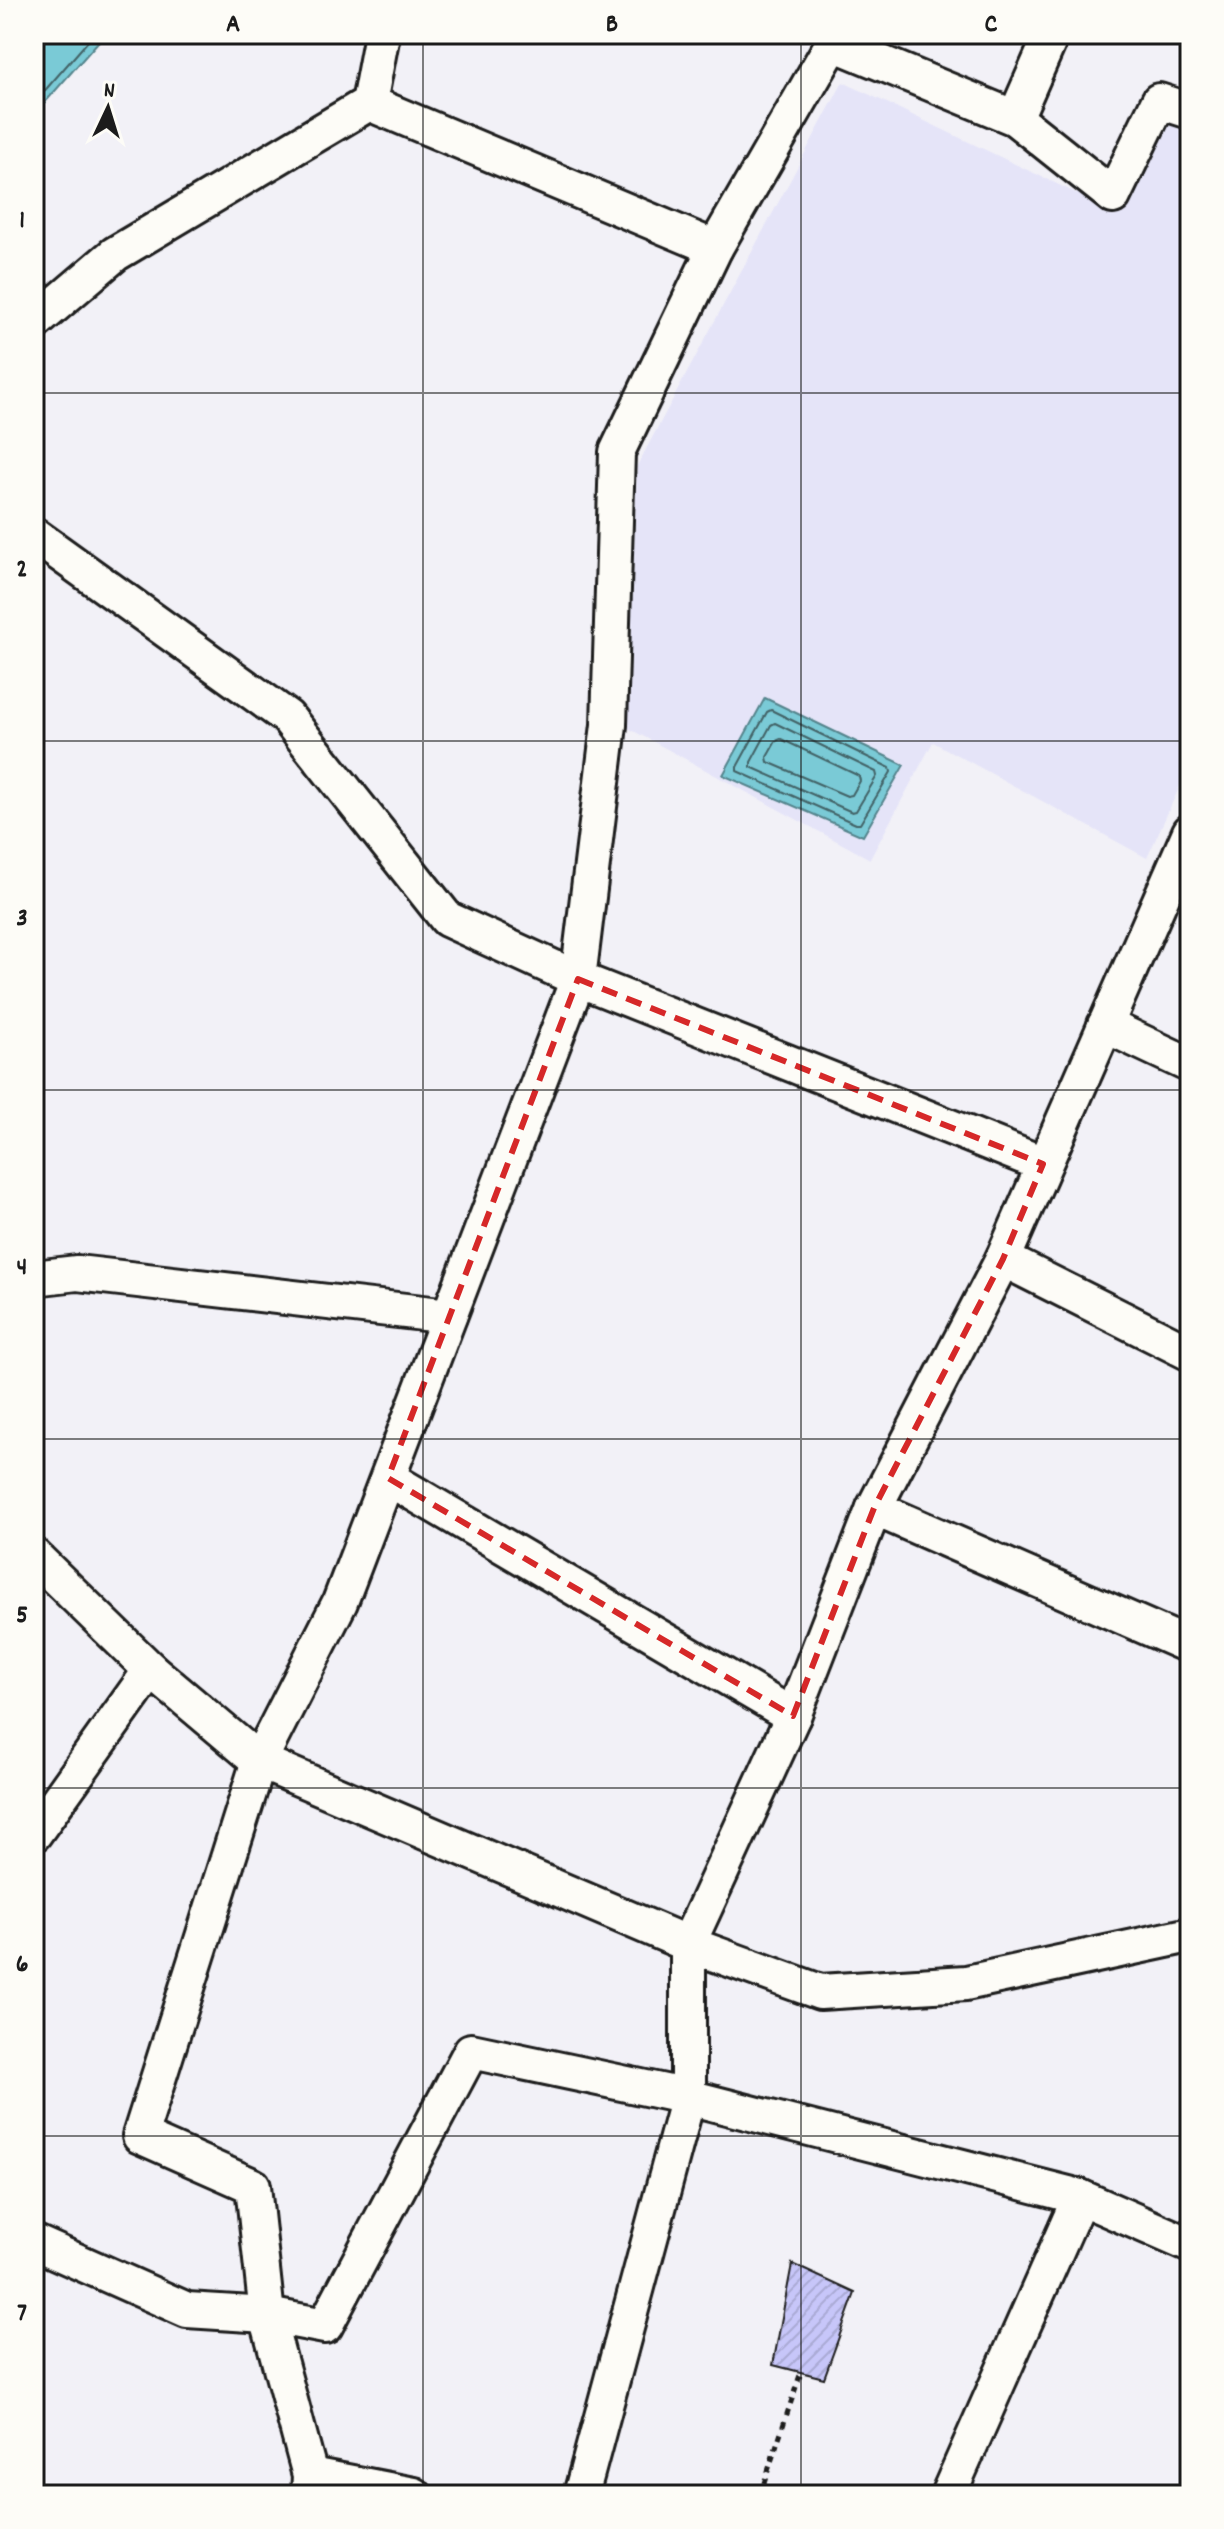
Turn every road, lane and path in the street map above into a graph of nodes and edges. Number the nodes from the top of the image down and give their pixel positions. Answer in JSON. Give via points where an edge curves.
{"nodes":[{"id":1,"x":382,"y":34,"type":"edge"},
{"id":2,"x":1052,"y":34,"type":"edge"},
{"id":3,"x":834,"y":39,"type":"edge"},
{"id":4,"x":369,"y":103,"type":"junction"},
{"id":5,"x":1190,"y":111,"type":"edge"},
{"id":6,"x":1015,"y":118,"type":"junction"},
{"id":7,"x":715,"y":248,"type":"junction"},
{"id":8,"x":34,"y":323,"type":"edge"},
{"id":9,"x":34,"y":535,"type":"edge"},
{"id":10,"x":1190,"y":832,"type":"edge"},
{"id":11,"x":578,"y":979,"type":"junction"},
{"id":12,"x":1105,"y":1025,"type":"junction"},
{"id":13,"x":1190,"y":1065,"type":"edge"},
{"id":14,"x":1043,"y":1164,"type":"junction"},
{"id":15,"x":1003,"y":1259,"type":"junction"},
{"id":16,"x":34,"y":1278,"type":"edge"},
{"id":17,"x":449,"y":1316,"type":"junction"},
{"id":18,"x":1190,"y":1353,"type":"edge"},
{"id":19,"x":388,"y":1478,"type":"junction"},
{"id":20,"x":874,"y":1508,"type":"junction"},
{"id":21,"x":34,"y":1556,"type":"edge"},
{"id":22,"x":1190,"y":1646,"type":"edge"},
{"id":23,"x":151,"y":1670,"type":"junction"},
{"id":24,"x":793,"y":1716,"type":"junction"},
{"id":25,"x":259,"y":1761,"type":"junction"},
{"id":26,"x":34,"y":1834,"type":"edge"},
{"id":27,"x":1190,"y":1935,"type":"edge"},
{"id":28,"x":688,"y":1944,"type":"junction"},
{"id":29,"x":688,"y":2097,"type":"junction"},
{"id":30,"x":1080,"y":2197,"type":"junction"},
{"id":31,"x":34,"y":2242,"type":"edge"},
{"id":32,"x":1190,"y":2245,"type":"edge"},
{"id":33,"x":267,"y":2315,"type":"junction"},
{"id":34,"x":801,"y":2372,"type":"dead end"},
{"id":35,"x":310,"y":2485,"type":"edge"},
{"id":36,"x":414,"y":2495,"type":"edge"},
{"id":37,"x":581,"y":2495,"type":"edge"},
{"id":38,"x":760,"y":2495,"type":"edge"},
{"id":39,"x":948,"y":2495,"type":"edge"}],
"edges":[{"from":1,"to":4,"type":"street"},
{"from":2,"to":6,"type":"street"},
{"from":3,"to":6,"type":"street"},
{"from":3,"to":7,"type":"street"},
{"from":4,"to":7,"type":"street"},
{"from":4,"to":8,"type":"street","via":[[115,254]]},
{"from":5,"to":6,"type":"street","via":[[1159,101],[1113,196]]},
{"from":7,"to":11,"type":"street","via":[[617,452],[609,725]]},
{"from":9,"to":11,"type":"street","via":[[287,717],[447,919]]},
{"from":10,"to":12,"type":"street"},
{"from":11,"to":14,"type":"street"},
{"from":11,"to":17,"type":"street"},
{"from":12,"to":13,"type":"street"},
{"from":12,"to":14,"type":"street"},
{"from":14,"to":15,"type":"street"},
{"from":15,"to":18,"type":"street"},
{"from":15,"to":20,"type":"street"},
{"from":16,"to":17,"type":"street","via":[[77,1273]]},
{"from":17,"to":19,"type":"street"},
{"from":19,"to":24,"type":"street"},
{"from":19,"to":25,"type":"street","via":[[340,1602]]},
{"from":20,"to":22,"type":"street"},
{"from":20,"to":24,"type":"street"},
{"from":21,"to":23,"type":"street"},
{"from":23,"to":25,"type":"street"},
{"from":23,"to":26,"type":"street"},
{"from":24,"to":28,"type":"street"},
{"from":25,"to":28,"type":"street"},
{"from":25,"to":33,"type":"street","via":[[140,2136],[253,2186]]},
{"from":27,"to":28,"type":"street","via":[[966,1983],[820,1992]]},
{"from":28,"to":29,"type":"street"},
{"from":29,"to":30,"type":"street"},
{"from":29,"to":33,"type":"street","via":[[471,2051],[325,2326]]},
{"from":29,"to":37,"type":"street"},
{"from":30,"to":32,"type":"street"},
{"from":30,"to":39,"type":"street"},
{"from":31,"to":33,"type":"street","via":[[187,2310]]},
{"from":33,"to":35,"type":"street"},
{"from":34,"to":38,"type":"path"},
{"from":35,"to":36,"type":"street"}]}
